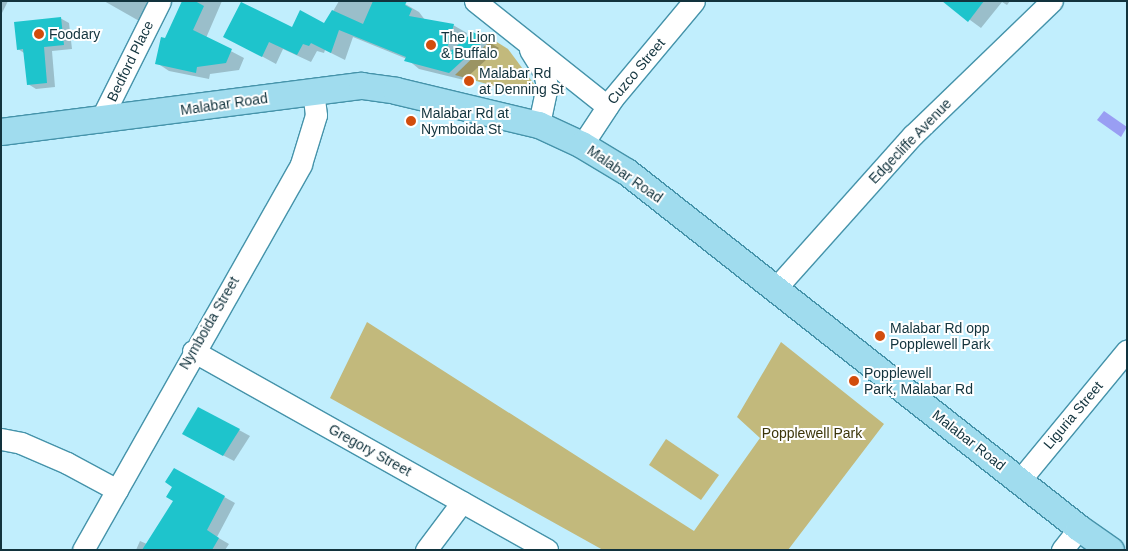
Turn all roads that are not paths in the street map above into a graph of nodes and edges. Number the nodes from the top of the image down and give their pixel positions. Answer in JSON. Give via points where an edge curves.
{"nodes":[{"id":1,"x":160,"y":1,"type":"edge"},
{"id":2,"x":475,"y":1,"type":"edge"},
{"id":3,"x":694,"y":1,"type":"edge"},
{"id":4,"x":1052,"y":1,"type":"edge"},
{"id":5,"x":524,"y":41,"type":"junction"},
{"id":6,"x":313,"y":92,"type":"junction"},
{"id":7,"x":607,"y":106,"type":"junction"},
{"id":8,"x":100,"y":121,"type":"junction"},
{"id":9,"x":538,"y":125,"type":"junction"},
{"id":10,"x":1,"y":132,"type":"edge"},
{"id":11,"x":582,"y":144,"type":"junction"},
{"id":12,"x":776,"y":288,"type":"junction"},
{"id":13,"x":1127,"y":350,"type":"edge"},
{"id":14,"x":192,"y":351,"type":"junction"},
{"id":15,"x":1,"y":439,"type":"edge"},
{"id":16,"x":1020,"y":480,"type":"junction"},
{"id":17,"x":117,"y":490,"type":"junction"},
{"id":18,"x":462,"y":502,"type":"junction"},
{"id":19,"x":1079,"y":528,"type":"junction"},
{"id":20,"x":83,"y":550,"type":"edge"},
{"id":21,"x":426,"y":550,"type":"edge"},
{"id":22,"x":547,"y":550,"type":"edge"},
{"id":23,"x":1062,"y":550,"type":"edge"},
{"id":24,"x":1111,"y":550,"type":"edge"}],
"edges":[{"from":1,"to":8,"type":"street","name":"Bedford Place"},
{"from":2,"to":5,"type":"street"},
{"from":3,"to":7,"type":"street","name":"Cuzco Street"},
{"from":4,"to":12,"type":"street","name":"Edgecliffe Avenue","via":[[913,135]]},
{"from":5,"to":7,"type":"street"},
{"from":5,"to":9,"type":"street","via":[[544,72],[547,86]]},
{"from":6,"to":8,"type":"main road","name":"Malabar Road"},
{"from":6,"to":9,"type":"main road","name":"Malabar Road","via":[[362,86]]},
{"from":6,"to":14,"type":"street","name":"Nymboida Street","via":[[316,115],[301,164]]},
{"from":7,"to":11,"type":"street","name":"Cuzco Street"},
{"from":8,"to":10,"type":"main road","name":"Malabar Road"},
{"from":9,"to":11,"type":"main road","name":"Malabar Road"},
{"from":11,"to":12,"type":"main road","name":"Malabar Road","via":[[627,172]]},
{"from":12,"to":16,"type":"main road","name":"Malabar Road"},
{"from":13,"to":16,"type":"street","name":"Liguria Street"},
{"from":14,"to":17,"type":"street","name":"Nymboida Street"},
{"from":14,"to":18,"type":"street","name":"Gregory Street"},
{"from":15,"to":17,"type":"street","via":[[21,443]]},
{"from":16,"to":19,"type":"main road","name":"Malabar Road"},
{"from":17,"to":20,"type":"street","name":"Nymboida Street"},
{"from":18,"to":21,"type":"street"},
{"from":18,"to":22,"type":"street","name":"Gregory Street"},
{"from":19,"to":23,"type":"street"},
{"from":19,"to":24,"type":"main road","name":"Malabar Road"}]}
